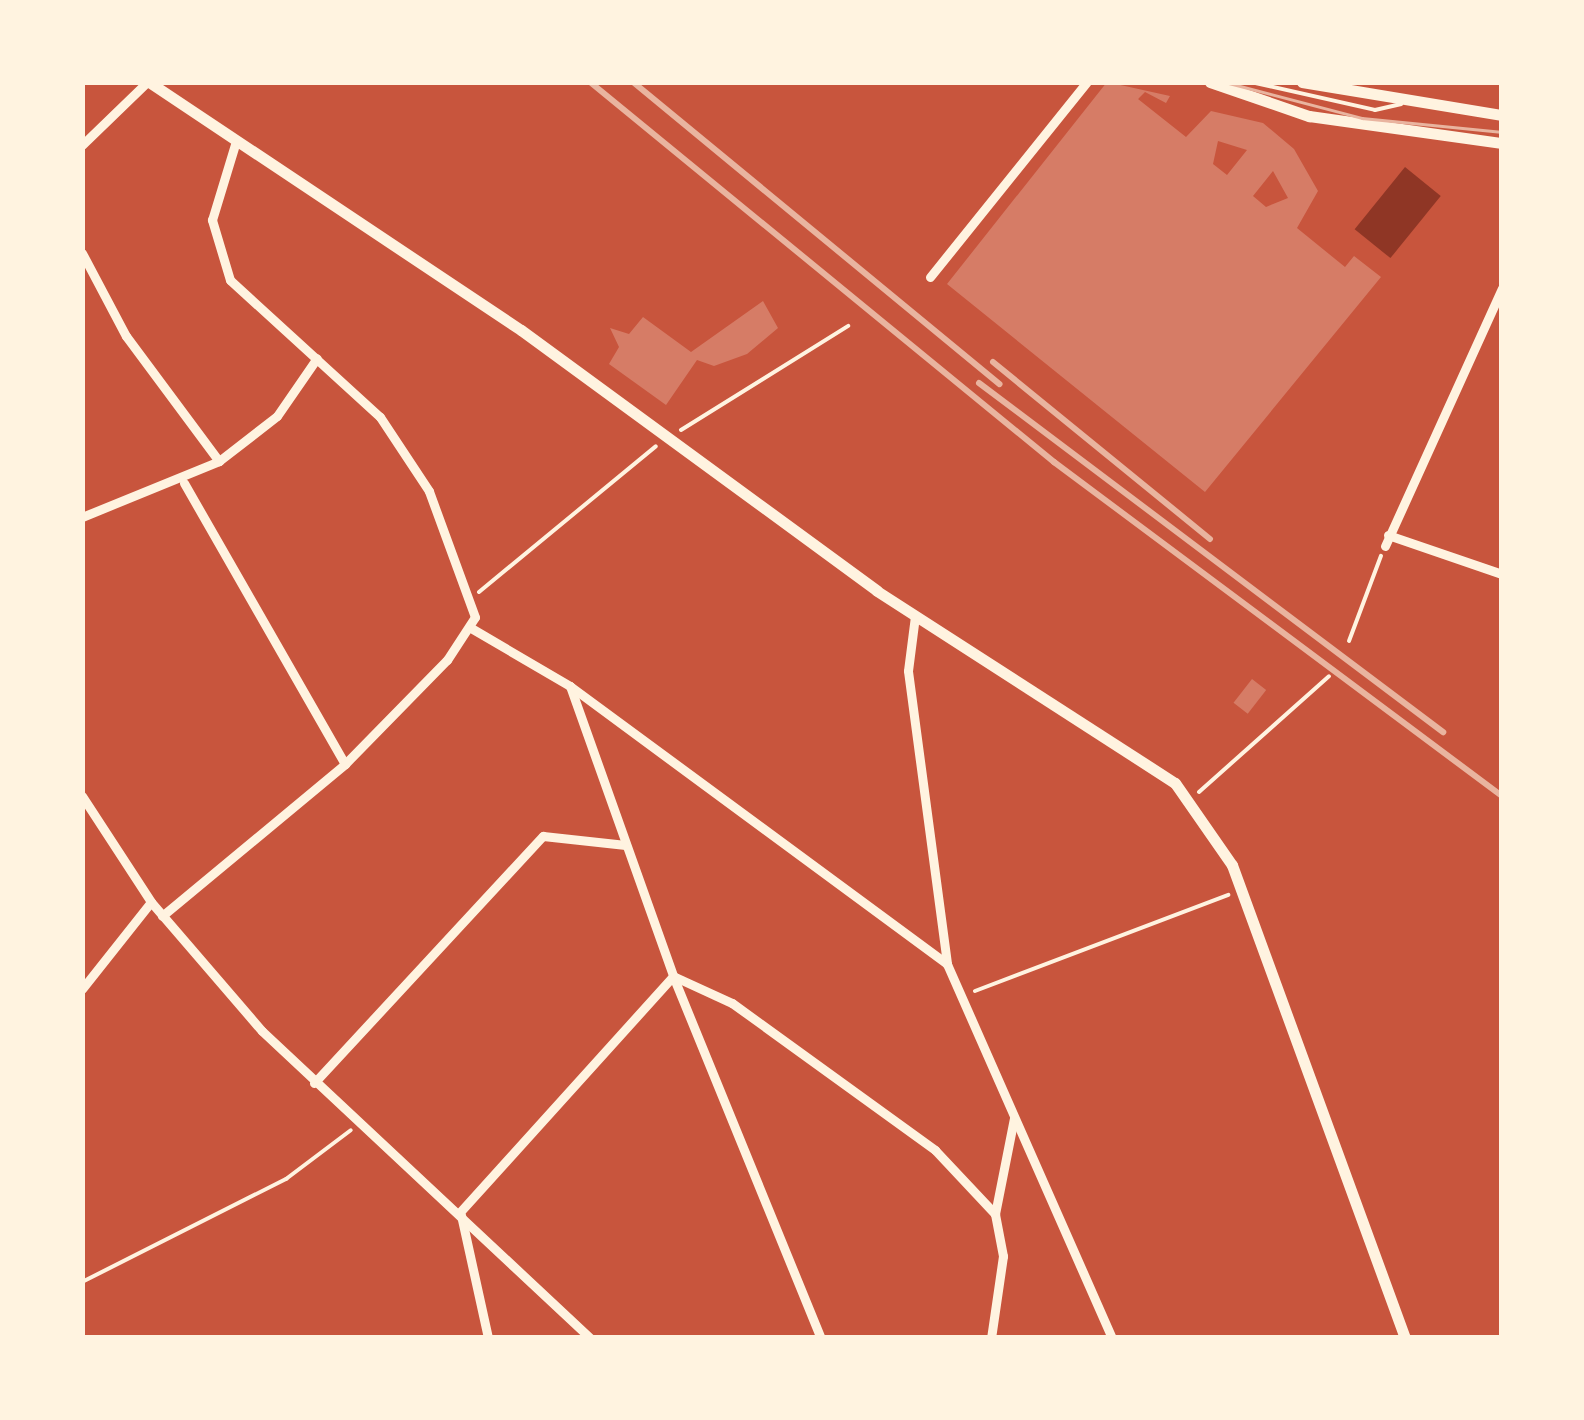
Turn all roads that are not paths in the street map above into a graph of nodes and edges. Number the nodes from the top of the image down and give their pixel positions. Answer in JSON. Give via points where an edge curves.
{"nodes":[{"id":1,"x":148,"y":82,"type":"edge"},
{"id":2,"x":1087,"y":82,"type":"edge"},
{"id":3,"x":1210,"y":82,"type":"edge"},
{"id":4,"x":1250,"y":82,"type":"edge"},
{"id":5,"x":1302,"y":82,"type":"edge"},
{"id":6,"x":1401,"y":104,"type":"junction"},
{"id":7,"x":1502,"y":115,"type":"edge"},
{"id":8,"x":236,"y":141,"type":"junction"},
{"id":9,"x":1502,"y":143,"type":"edge"},
{"id":10,"x":82,"y":145,"type":"edge"},
{"id":11,"x":82,"y":252,"type":"edge"},
{"id":12,"x":930,"y":277,"type":"dead end"},
{"id":13,"x":1502,"y":288,"type":"edge"},
{"id":14,"x":318,"y":358,"type":"junction"},
{"id":15,"x":219,"y":461,"type":"junction"},
{"id":16,"x":184,"y":483,"type":"junction"},
{"id":17,"x":82,"y":517,"type":"edge"},
{"id":18,"x":1388,"y":535,"type":"junction"},
{"id":19,"x":1384,"y":546,"type":"road end"},
{"id":20,"x":1502,"y":574,"type":"edge"},
{"id":21,"x":915,"y":616,"type":"junction"},
{"id":22,"x":471,"y":628,"type":"junction"},
{"id":23,"x":570,"y":686,"type":"junction"},
{"id":24,"x":345,"y":764,"type":"junction"},
{"id":25,"x":82,"y":796,"type":"edge"},
{"id":26,"x":626,"y":845,"type":"junction"},
{"id":27,"x":151,"y":902,"type":"junction"},
{"id":28,"x":162,"y":916,"type":"junction"},
{"id":29,"x":947,"y":964,"type":"junction"},
{"id":30,"x":673,"y":976,"type":"junction"},
{"id":31,"x":82,"y":989,"type":"edge"},
{"id":32,"x":314,"y":1083,"type":"junction"},
{"id":33,"x":1014,"y":1116,"type":"junction"},
{"id":34,"x":460,"y":1212,"type":"junction"},
{"id":35,"x":995,"y":1214,"type":"junction"},
{"id":36,"x":488,"y":1338,"type":"edge"},
{"id":37,"x":590,"y":1338,"type":"edge"},
{"id":38,"x":821,"y":1338,"type":"edge"},
{"id":39,"x":991,"y":1338,"type":"edge"},
{"id":40,"x":1112,"y":1338,"type":"edge"},
{"id":41,"x":1406,"y":1338,"type":"edge"}],
"edges":[{"from":1,"to":8,"type":"main road"},
{"from":1,"to":10,"type":"street"},
{"from":2,"to":12,"type":"street"},
{"from":3,"to":9,"type":"main road","via":[[1309,116]]},
{"from":4,"to":6,"type":"lane","via":[[1375,110]]},
{"from":5,"to":6,"type":"main road"},
{"from":6,"to":7,"type":"main road"},
{"from":8,"to":14,"type":"street","via":[[216,192],[215,248],[252,307]]},
{"from":8,"to":21,"type":"main road"},
{"from":11,"to":15,"type":"street","via":[[126,336]]},
{"from":13,"to":18,"type":"street"},
{"from":14,"to":15,"type":"street","via":[[277,416]]},
{"from":14,"to":22,"type":"street","via":[[380,416],[430,491],[472,599]]},
{"from":15,"to":16,"type":"street"},
{"from":16,"to":17,"type":"street"},
{"from":16,"to":24,"type":"street"},
{"from":18,"to":19,"type":"street"},
{"from":18,"to":20,"type":"street"},
{"from":21,"to":29,"type":"street","via":[[908,671]]},
{"from":21,"to":41,"type":"main road","via":[[1126,743],[1191,800],[1242,890]]},
{"from":22,"to":23,"type":"street"},
{"from":22,"to":24,"type":"street"},
{"from":23,"to":26,"type":"street"},
{"from":23,"to":29,"type":"street"},
{"from":24,"to":28,"type":"street"},
{"from":25,"to":27,"type":"street"},
{"from":26,"to":30,"type":"street"},
{"from":26,"to":32,"type":"street","via":[[543,836]]},
{"from":27,"to":28,"type":"street"},
{"from":27,"to":31,"type":"street"},
{"from":28,"to":32,"type":"street"},
{"from":29,"to":33,"type":"street"},
{"from":30,"to":34,"type":"street"},
{"from":30,"to":35,"type":"street","via":[[732,1003],[935,1150]]},
{"from":30,"to":38,"type":"street"},
{"from":32,"to":34,"type":"street"},
{"from":33,"to":35,"type":"street"},
{"from":33,"to":40,"type":"street"},
{"from":34,"to":36,"type":"street"},
{"from":34,"to":37,"type":"street"},
{"from":35,"to":39,"type":"street","via":[[1003,1256]]}]}
